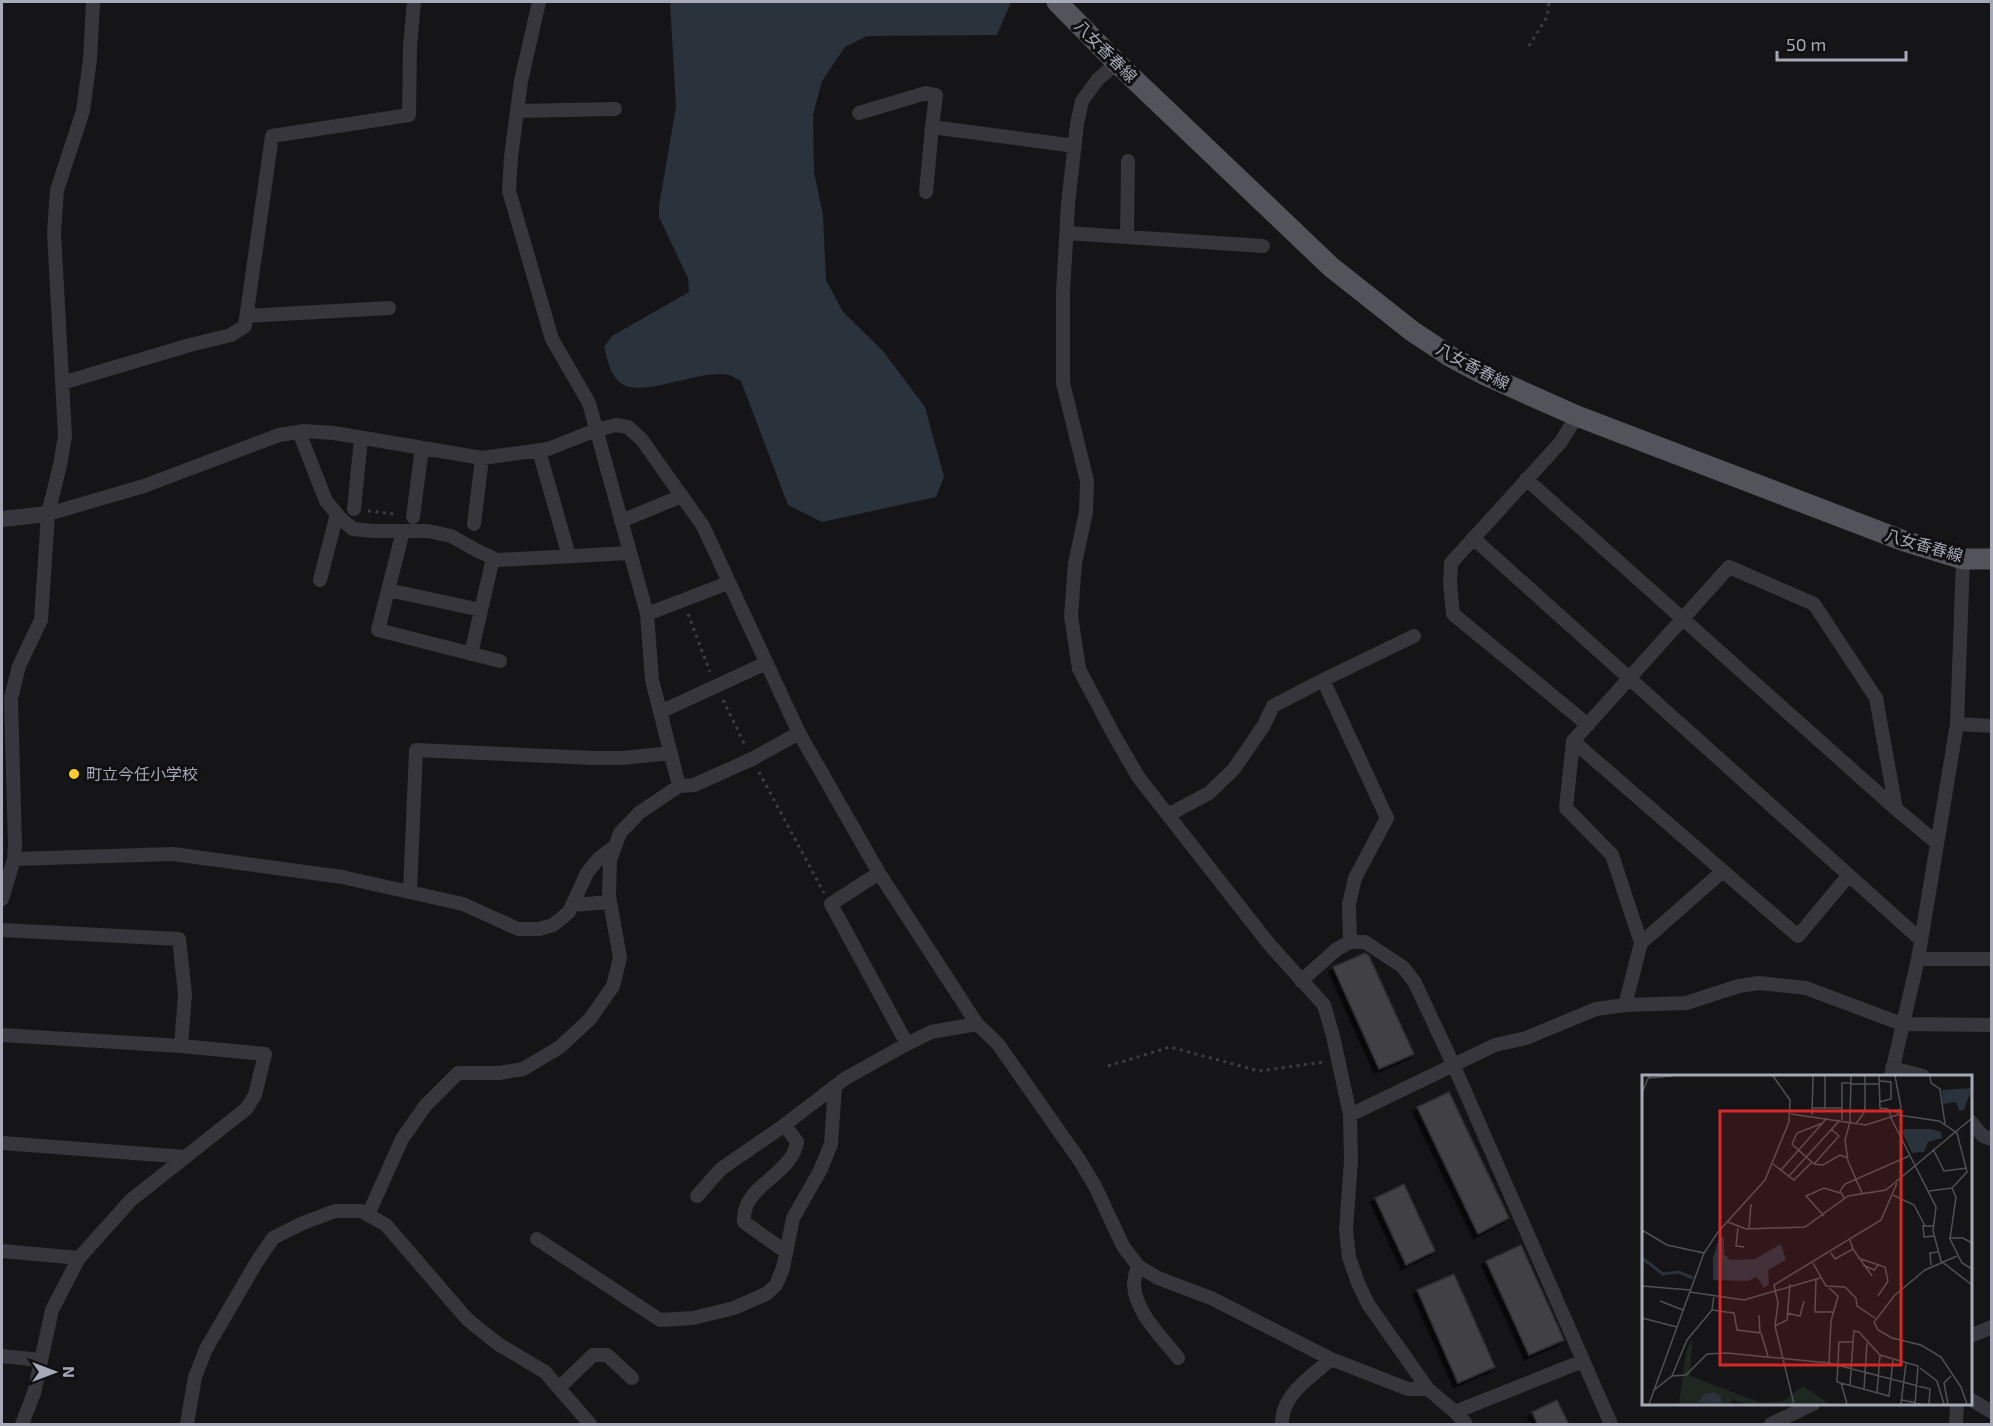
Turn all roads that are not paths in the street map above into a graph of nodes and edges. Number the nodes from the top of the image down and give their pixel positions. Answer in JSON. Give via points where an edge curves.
{"nodes":[{"id":1,"x":93,"y":2,"type":"edge"},
{"id":2,"x":414,"y":2,"type":"edge"},
{"id":3,"x":539,"y":2,"type":"edge"},
{"id":4,"x":1057,"y":2,"type":"edge"},
{"id":5,"x":1117,"y":63,"type":"junction"},
{"id":6,"x":615,"y":109,"type":"dead end"},
{"id":7,"x":517,"y":111,"type":"junction"},
{"id":8,"x":860,"y":113,"type":"dead end"},
{"id":9,"x":932,"y":127,"type":"junction"},
{"id":10,"x":1075,"y":146,"type":"junction"},
{"id":11,"x":1128,"y":161,"type":"dead end"},
{"id":12,"x":926,"y":192,"type":"dead end"},
{"id":13,"x":1066,"y":232,"type":"junction"},
{"id":14,"x":1127,"y":237,"type":"junction"},
{"id":15,"x":1263,"y":246,"type":"dead end"},
{"id":16,"x":389,"y":308,"type":"dead end"},
{"id":17,"x":247,"y":316,"type":"junction"},
{"id":18,"x":62,"y":383,"type":"junction"},
{"id":19,"x":1577,"y":416,"type":"junction"},
{"id":20,"x":596,"y":430,"type":"junction"},
{"id":21,"x":300,"y":432,"type":"junction"},
{"id":22,"x":361,"y":438,"type":"junction"},
{"id":23,"x":422,"y":448,"type":"junction"},
{"id":24,"x":539,"y":451,"type":"junction"},
{"id":25,"x":483,"y":458,"type":"junction"},
{"id":26,"x":1526,"y":479,"type":"junction"},
{"id":27,"x":682,"y":496,"type":"junction"},
{"id":28,"x":354,"y":509,"type":"dead end"},
{"id":29,"x":48,"y":514,"type":"junction"},
{"id":30,"x":337,"y":514,"type":"junction"},
{"id":31,"x":413,"y":517,"type":"dead end"},
{"id":32,"x":2,"y":519,"type":"edge"},
{"id":33,"x":621,"y":521,"type":"junction"},
{"id":34,"x":474,"y":524,"type":"dead end"},
{"id":35,"x":404,"y":531,"type":"junction"},
{"id":36,"x":1473,"y":538,"type":"junction"},
{"id":37,"x":630,"y":553,"type":"junction"},
{"id":38,"x":569,"y":556,"type":"junction"},
{"id":39,"x":493,"y":558,"type":"junction"},
{"id":40,"x":1963,"y":559,"type":"junction"},
{"id":41,"x":1992,"y":559,"type":"edge"},
{"id":42,"x":320,"y":580,"type":"dead end"},
{"id":43,"x":728,"y":583,"type":"junction"},
{"id":44,"x":388,"y":590,"type":"junction"},
{"id":45,"x":481,"y":610,"type":"junction"},
{"id":46,"x":647,"y":614,"type":"junction"},
{"id":47,"x":1683,"y":621,"type":"junction"},
{"id":48,"x":1414,"y":636,"type":"dead end"},
{"id":49,"x":471,"y":654,"type":"junction"},
{"id":50,"x":500,"y":661,"type":"dead end"},
{"id":51,"x":766,"y":663,"type":"junction"},
{"id":52,"x":1630,"y":679,"type":"junction"},
{"id":53,"x":1323,"y":680,"type":"junction"},
{"id":54,"x":14,"y":681,"type":"junction"},
{"id":55,"x":2,"y":696,"type":"edge"},
{"id":56,"x":660,"y":712,"type":"junction"},
{"id":57,"x":1957,"y":724,"type":"junction"},
{"id":58,"x":1588,"y":725,"type":"junction"},
{"id":59,"x":1992,"y":726,"type":"edge"},
{"id":60,"x":799,"y":733,"type":"junction"},
{"id":61,"x":1573,"y":741,"type":"junction"},
{"id":62,"x":671,"y":753,"type":"junction"},
{"id":63,"x":679,"y":786,"type":"junction"},
{"id":64,"x":1896,"y":809,"type":"junction"},
{"id":65,"x":1168,"y":815,"type":"junction"},
{"id":66,"x":8,"y":830,"type":"edge"},
{"id":67,"x":1937,"y":843,"type":"junction"},
{"id":68,"x":615,"y":846,"type":"junction"},
{"id":69,"x":14,"y":859,"type":"junction"},
{"id":70,"x":1723,"y":871,"type":"junction"},
{"id":71,"x":879,"y":873,"type":"junction"},
{"id":72,"x":1849,"y":875,"type":"junction"},
{"id":73,"x":410,"y":892,"type":"junction"},
{"id":74,"x":2,"y":899,"type":"edge"},
{"id":75,"x":610,"y":902,"type":"junction"},
{"id":76,"x":572,"y":905,"type":"junction"},
{"id":77,"x":2,"y":930,"type":"edge"},
{"id":78,"x":1921,"y":940,"type":"junction"},
{"id":79,"x":1350,"y":942,"type":"junction"},
{"id":80,"x":1641,"y":943,"type":"junction"},
{"id":81,"x":1918,"y":959,"type":"junction"},
{"id":82,"x":1992,"y":959,"type":"edge"},
{"id":83,"x":1301,"y":981,"type":"junction"},
{"id":84,"x":1625,"y":1005,"type":"junction"},
{"id":85,"x":977,"y":1024,"type":"junction"},
{"id":86,"x":1902,"y":1024,"type":"junction"},
{"id":87,"x":1992,"y":1025,"type":"edge"},
{"id":88,"x":2,"y":1035,"type":"edge"},
{"id":89,"x":907,"y":1044,"type":"junction"},
{"id":90,"x":181,"y":1046,"type":"junction"},
{"id":91,"x":1453,"y":1064,"type":"junction"},
{"id":92,"x":1892,"y":1072,"type":"edge"},
{"id":93,"x":1911,"y":1075,"type":"edge"},
{"id":94,"x":835,"y":1086,"type":"junction"},
{"id":95,"x":1350,"y":1115,"type":"junction"},
{"id":96,"x":1972,"y":1122,"type":"edge"},
{"id":97,"x":785,"y":1125,"type":"junction"},
{"id":98,"x":1992,"y":1139,"type":"edge"},
{"id":99,"x":2,"y":1143,"type":"edge"},
{"id":100,"x":186,"y":1157,"type":"junction"},
{"id":101,"x":697,"y":1196,"type":"dead end"},
{"id":102,"x":368,"y":1215,"type":"junction"},
{"id":103,"x":537,"y":1239,"type":"dead end"},
{"id":104,"x":2,"y":1251,"type":"edge"},
{"id":105,"x":786,"y":1252,"type":"junction"},
{"id":106,"x":79,"y":1258,"type":"junction"},
{"id":107,"x":1138,"y":1266,"type":"junction"},
{"id":108,"x":1992,"y":1327,"type":"edge"},
{"id":109,"x":1972,"y":1336,"type":"edge"},
{"id":110,"x":2,"y":1356,"type":"edge"},
{"id":111,"x":1178,"y":1358,"type":"dead end"},
{"id":112,"x":1331,"y":1359,"type":"junction"},
{"id":113,"x":40,"y":1360,"type":"junction"},
{"id":114,"x":1583,"y":1361,"type":"junction"},
{"id":115,"x":632,"y":1378,"type":"dead end"},
{"id":116,"x":559,"y":1388,"type":"junction"},
{"id":117,"x":1428,"y":1389,"type":"junction"},
{"id":118,"x":1972,"y":1400,"type":"edge"},
{"id":119,"x":1811,"y":1405,"type":"edge"},
{"id":120,"x":1957,"y":1405,"type":"edge"},
{"id":121,"x":1455,"y":1412,"type":"junction"},
{"id":122,"x":1992,"y":1412,"type":"edge"},
{"id":123,"x":22,"y":1425,"type":"edge"},
{"id":124,"x":186,"y":1425,"type":"edge"},
{"id":125,"x":590,"y":1425,"type":"edge"},
{"id":126,"x":1282,"y":1425,"type":"edge"},
{"id":127,"x":1466,"y":1425,"type":"edge"},
{"id":128,"x":1611,"y":1425,"type":"edge"},
{"id":129,"x":1771,"y":1425,"type":"edge"},
{"id":130,"x":1956,"y":1425,"type":"edge"}],
"edges":[{"from":1,"to":18,"type":"street","via":[[83,111],[57,190],[54,232]]},
{"from":2,"to":17,"type":"street","via":[[409,115],[272,136]]},
{"from":3,"to":7,"type":"street"},
{"from":4,"to":5,"type":"main road","name":"八女香春線"},
{"from":5,"to":10,"type":"street","via":[[1098,79],[1082,101]]},
{"from":5,"to":19,"type":"main road","name":"八女香春線","via":[[1331,267],[1372,301],[1451,357]]},
{"from":6,"to":7,"type":"street"},
{"from":7,"to":20,"type":"street","via":[[509,191],[552,339],[589,403]]},
{"from":8,"to":9,"type":"street","via":[[926,93],[936,95]]},
{"from":9,"to":10,"type":"street"},
{"from":9,"to":12,"type":"street"},
{"from":10,"to":13,"type":"street"},
{"from":11,"to":14,"type":"street"},
{"from":13,"to":14,"type":"street"},
{"from":13,"to":65,"type":"street","via":[[1063,383],[1087,481],[1071,616],[1079,669],[1114,737]]},
{"from":14,"to":15,"type":"street"},
{"from":16,"to":17,"type":"street"},
{"from":17,"to":18,"type":"street","via":[[245,326],[231,335]]},
{"from":18,"to":29,"type":"street","via":[[65,436]]},
{"from":19,"to":26,"type":"street","via":[[1560,443]]},
{"from":19,"to":40,"type":"main road","name":"八女香春線","via":[[1904,541]]},
{"from":20,"to":24,"type":"street"},
{"from":20,"to":27,"type":"street","via":[[615,425],[628,427],[642,440]]},
{"from":20,"to":33,"type":"street"},
{"from":21,"to":22,"type":"street"},
{"from":21,"to":29,"type":"street","via":[[279,435],[144,486]]},
{"from":21,"to":30,"type":"street","via":[[326,501]]},
{"from":22,"to":23,"type":"street"},
{"from":22,"to":28,"type":"street"},
{"from":23,"to":25,"type":"street"},
{"from":23,"to":31,"type":"street"},
{"from":24,"to":25,"type":"street"},
{"from":24,"to":38,"type":"street"},
{"from":25,"to":34,"type":"street"},
{"from":26,"to":36,"type":"street"},
{"from":26,"to":47,"type":"street"},
{"from":27,"to":33,"type":"street"},
{"from":27,"to":43,"type":"street","via":[[704,526]]},
{"from":29,"to":32,"type":"street"},
{"from":29,"to":54,"type":"street","via":[[41,620]]},
{"from":30,"to":35,"type":"street","via":[[354,529]]},
{"from":30,"to":42,"type":"street"},
{"from":33,"to":37,"type":"street"},
{"from":35,"to":39,"type":"street","via":[[451,536]]},
{"from":35,"to":44,"type":"street"},
{"from":36,"to":52,"type":"street"},
{"from":36,"to":58,"type":"street","via":[[1451,563],[1453,614]]},
{"from":37,"to":38,"type":"street"},
{"from":37,"to":46,"type":"street"},
{"from":38,"to":39,"type":"street"},
{"from":39,"to":45,"type":"street"},
{"from":40,"to":41,"type":"main road","name":"八女香春線"},
{"from":40,"to":57,"type":"street"},
{"from":43,"to":46,"type":"street"},
{"from":43,"to":51,"type":"street"},
{"from":44,"to":45,"type":"street"},
{"from":44,"to":49,"type":"street","via":[[378,630]]},
{"from":45,"to":49,"type":"street"},
{"from":46,"to":56,"type":"street","via":[[652,680]]},
{"from":47,"to":52,"type":"street"},
{"from":47,"to":64,"type":"street"},
{"from":47,"to":64,"type":"street","via":[[1729,567],[1814,604],[1876,698]]},
{"from":48,"to":53,"type":"street"},
{"from":49,"to":50,"type":"street"},
{"from":51,"to":56,"type":"street"},
{"from":51,"to":60,"type":"street"},
{"from":52,"to":58,"type":"street"},
{"from":52,"to":72,"type":"street"},
{"from":53,"to":65,"type":"street","via":[[1273,706],[1234,769],[1209,793]]},
{"from":53,"to":79,"type":"street","via":[[1387,818],[1355,878],[1349,904]]},
{"from":54,"to":55,"type":"street"},
{"from":54,"to":66,"type":"street"},
{"from":56,"to":62,"type":"street"},
{"from":57,"to":59,"type":"street"},
{"from":57,"to":67,"type":"street"},
{"from":58,"to":61,"type":"street"},
{"from":60,"to":63,"type":"street","via":[[694,785]]},
{"from":60,"to":71,"type":"street"},
{"from":61,"to":70,"type":"street"},
{"from":61,"to":80,"type":"street","via":[[1566,808],[1612,855]]},
{"from":62,"to":63,"type":"street"},
{"from":62,"to":73,"type":"street","via":[[594,758],[416,750]]},
{"from":63,"to":68,"type":"street","via":[[639,813],[620,833]]},
{"from":64,"to":67,"type":"street"},
{"from":65,"to":83,"type":"street"},
{"from":66,"to":69,"type":"street"},
{"from":67,"to":78,"type":"street"},
{"from":68,"to":75,"type":"street","via":[[610,860]]},
{"from":68,"to":76,"type":"street","via":[[598,858],[587,873]]},
{"from":69,"to":73,"type":"street","via":[[173,854],[342,877]]},
{"from":69,"to":74,"type":"street"},
{"from":70,"to":72,"type":"street","via":[[1798,936]]},
{"from":70,"to":80,"type":"street"},
{"from":71,"to":85,"type":"street"},
{"from":71,"to":89,"type":"street","via":[[831,904]]},
{"from":72,"to":78,"type":"street"},
{"from":73,"to":76,"type":"street","via":[[463,904],[518,929],[553,925]]},
{"from":75,"to":76,"type":"street"},
{"from":75,"to":102,"type":"street","via":[[620,958],[613,986],[590,1019],[560,1047],[523,1069],[458,1073],[425,1106],[402,1139]]},
{"from":77,"to":90,"type":"street","via":[[178,939],[185,994]]},
{"from":78,"to":81,"type":"street"},
{"from":79,"to":83,"type":"street"},
{"from":79,"to":91,"type":"street","via":[[1365,942],[1403,967],[1415,983]]},
{"from":80,"to":84,"type":"street"},
{"from":81,"to":82,"type":"street"},
{"from":81,"to":86,"type":"street"},
{"from":83,"to":95,"type":"street","via":[[1324,1005]]},
{"from":84,"to":86,"type":"street","via":[[1686,1003],[1739,986],[1783,984],[1806,988]]},
{"from":84,"to":91,"type":"street","via":[[1581,1014]]},
{"from":85,"to":89,"type":"street","via":[[931,1032]]},
{"from":85,"to":107,"type":"street","via":[[999,1044],[1080,1161],[1123,1246]]},
{"from":86,"to":87,"type":"street"},
{"from":86,"to":92,"type":"street"},
{"from":88,"to":90,"type":"street"},
{"from":89,"to":94,"type":"street"},
{"from":90,"to":100,"type":"street","via":[[265,1054],[255,1095],[246,1109]]},
{"from":91,"to":95,"type":"street"},
{"from":91,"to":114,"type":"street"},
{"from":92,"to":93,"type":"street"},
{"from":94,"to":97,"type":"street"},
{"from":94,"to":105,"type":"street","via":[[831,1144],[793,1218]]},
{"from":95,"to":117,"type":"street","via":[[1346,1230],[1349,1257],[1368,1304]]},
{"from":96,"to":98,"type":"street","via":[[1983,1136]]},
{"from":97,"to":101,"type":"street","via":[[721,1169]]},
{"from":97,"to":105,"type":"street","via":[[797,1142],[796,1152],[786,1166],[758,1188],[743,1212],[744,1222]]},
{"from":99,"to":100,"type":"street"},
{"from":100,"to":106,"type":"street","via":[[131,1200]]},
{"from":102,"to":116,"type":"street","via":[[386,1225],[467,1319],[498,1344],[545,1372]]},
{"from":102,"to":124,"type":"street","via":[[361,1211],[335,1212],[273,1238],[206,1349],[195,1377]]},
{"from":103,"to":105,"type":"street","via":[[660,1320],[693,1318],[734,1308],[766,1294],[776,1285]]},
{"from":104,"to":106,"type":"street"},
{"from":106,"to":113,"type":"street","via":[[52,1310]]},
{"from":107,"to":111,"type":"street","via":[[1136,1297],[1144,1314]]},
{"from":107,"to":112,"type":"street"},
{"from":108,"to":109,"type":"street"},
{"from":110,"to":113,"type":"street"},
{"from":112,"to":117,"type":"street","via":[[1408,1389]]},
{"from":112,"to":126,"type":"street","via":[[1290,1396],[1281,1417]]},
{"from":113,"to":123,"type":"street","via":[[34,1393]]},
{"from":114,"to":121,"type":"street"},
{"from":114,"to":128,"type":"street"},
{"from":115,"to":116,"type":"street","via":[[607,1355],[592,1355]]},
{"from":116,"to":125,"type":"street"},
{"from":117,"to":121,"type":"street"},
{"from":118,"to":122,"type":"street"},
{"from":119,"to":129,"type":"street"},
{"from":120,"to":130,"type":"street"},
{"from":121,"to":127,"type":"street"}]}
